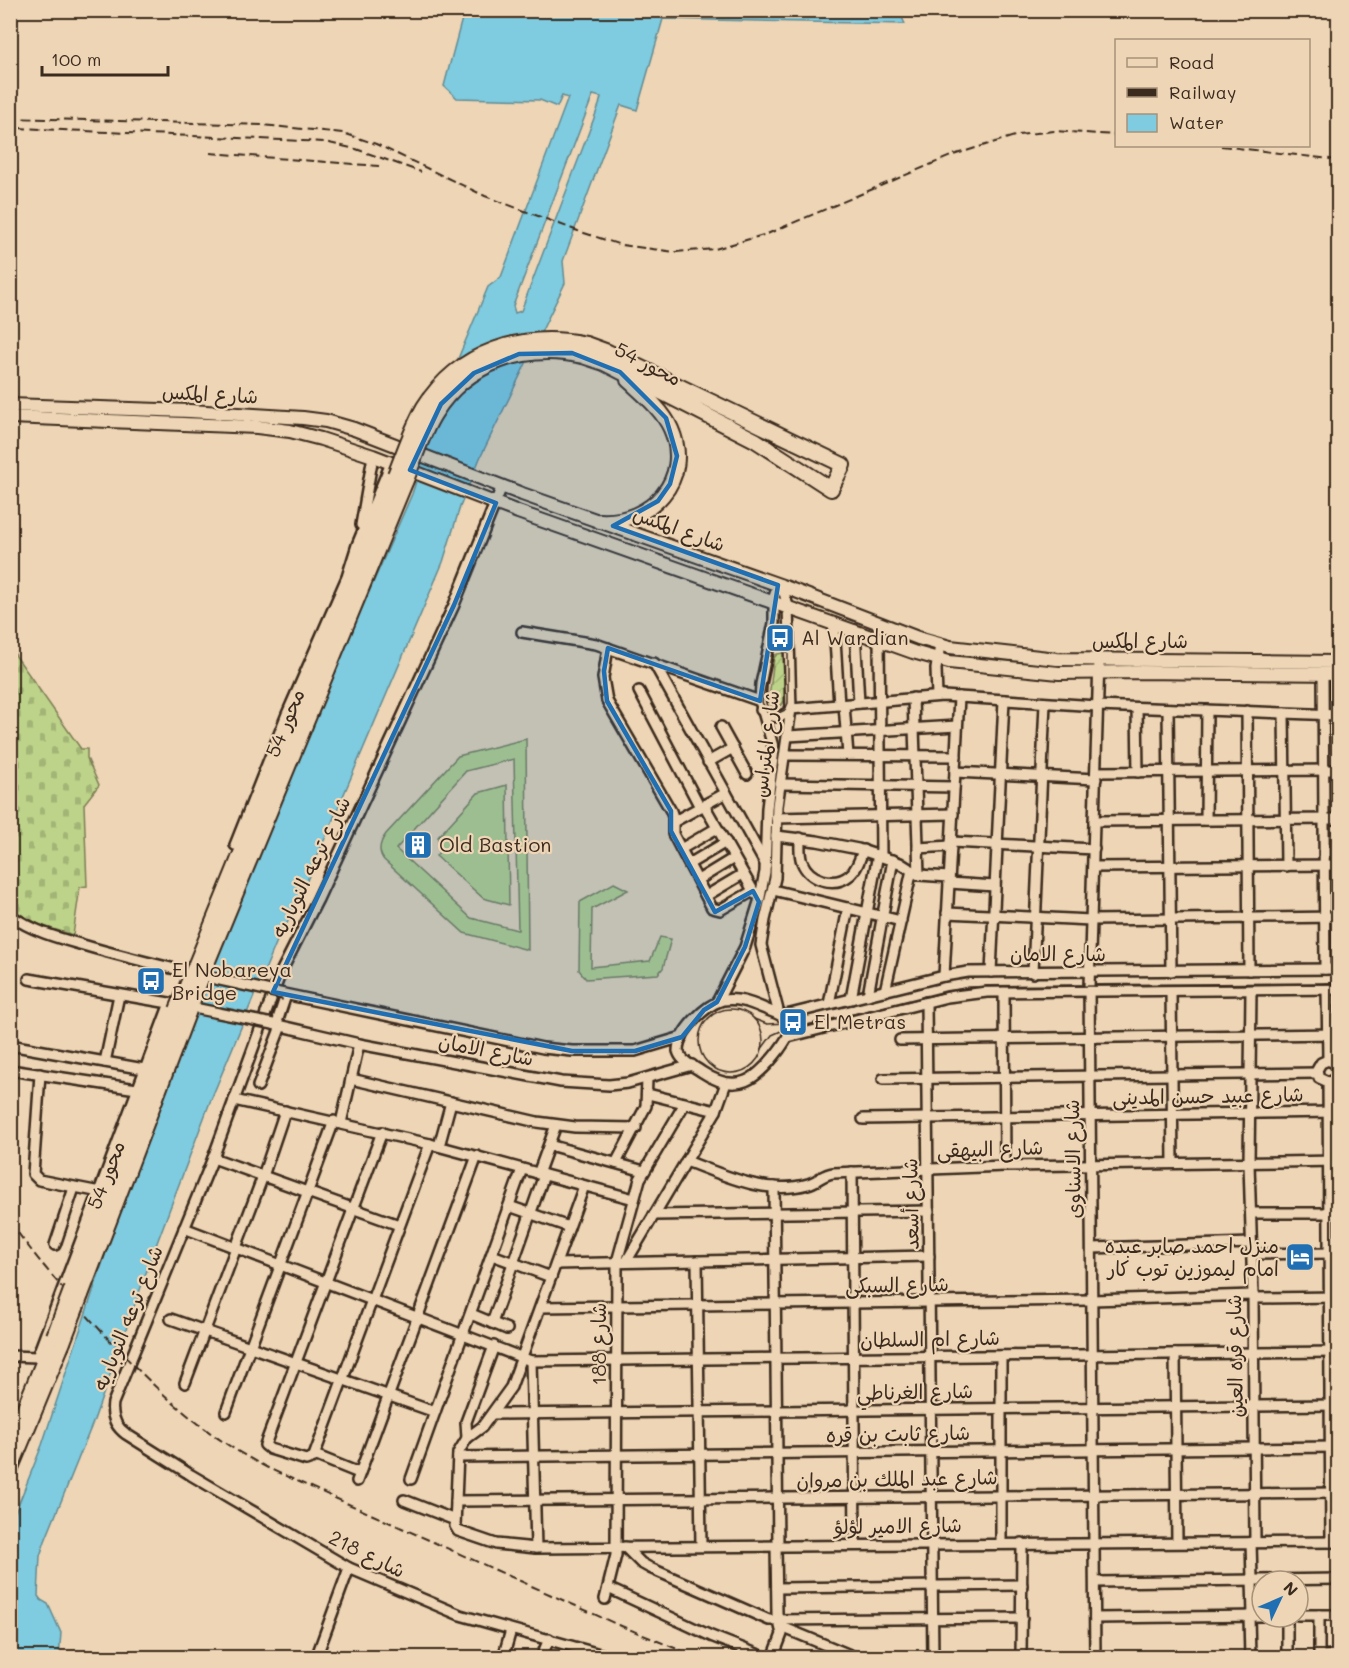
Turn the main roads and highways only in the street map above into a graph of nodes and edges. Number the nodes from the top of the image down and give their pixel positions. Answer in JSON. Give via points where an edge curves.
{"nodes":[{"id":1,"x":584,"y":350,"type":"junction"},
{"id":2,"x":620,"y":372,"type":"junction"},
{"id":3,"x":10,"y":405,"type":"edge"},
{"id":4,"x":152,"y":410,"type":"junction"},
{"id":5,"x":10,"y":417,"type":"edge"},
{"id":6,"x":152,"y":424,"type":"junction"},
{"id":7,"x":397,"y":473,"type":"junction"},
{"id":8,"x":600,"y":521,"type":"junction"},
{"id":9,"x":688,"y":553,"type":"junction"},
{"id":10,"x":682,"y":570,"type":"junction"},
{"id":11,"x":1338,"y":662,"type":"edge"},
{"id":12,"x":1099,"y":667,"type":"junction"},
{"id":13,"x":1338,"y":674,"type":"edge"},
{"id":14,"x":58,"y":1339,"type":"junction"},
{"id":15,"x":10,"y":1443,"type":"edge"},
{"id":16,"x":10,"y":1470,"type":"edge"}],
"edges":[{"from":1,"to":2,"type":"highway","name":"محور 54"},
{"from":1,"to":2,"type":"highway","name":"محور 54","via":[[608,352],[843,465],[831,489],[755,440]]},
{"from":1,"to":7,"type":"highway","name":"محور 54","bridge":true,"via":[[529,352],[496,361],[474,373],[435,413]]},
{"from":2,"to":8,"type":"highway","via":[[666,418],[674,436],[676,465],[670,484],[651,507],[626,519]]},
{"from":3,"to":4,"type":"main road","name":"شارع المكس"},
{"from":4,"to":6,"type":"main road"},
{"from":4,"to":8,"type":"main road","name":"شارع المكس","via":[[326,421]]},
{"from":5,"to":6,"type":"main road","name":"شارع المكس"},
{"from":6,"to":7,"type":"main road","name":"شارع المكس","via":[[274,429],[373,456]]},
{"from":7,"to":10,"type":"main road","name":"شارع المكس","via":[[418,472]]},
{"from":7,"to":14,"type":"highway","name":"محور 54","bridge":true,"via":[[204,970],[183,1009]]},
{"from":8,"to":9,"type":"main road","name":"شارع المكس"},
{"from":9,"to":10,"type":"main road"},
{"from":9,"to":12,"type":"main road","name":"شارع المكس","via":[[940,645]]},
{"from":10,"to":12,"type":"main road","name":"شارع المكس","via":[[937,659],[1038,672]]},
{"from":11,"to":12,"type":"main road","name":"شارع المكس"},
{"from":12,"to":13,"type":"main road","name":"شارع المكس"},
{"from":14,"to":15,"type":"highway","name":"محور 54"},
{"from":14,"to":16,"type":"highway","name":"محور 54"}]}
